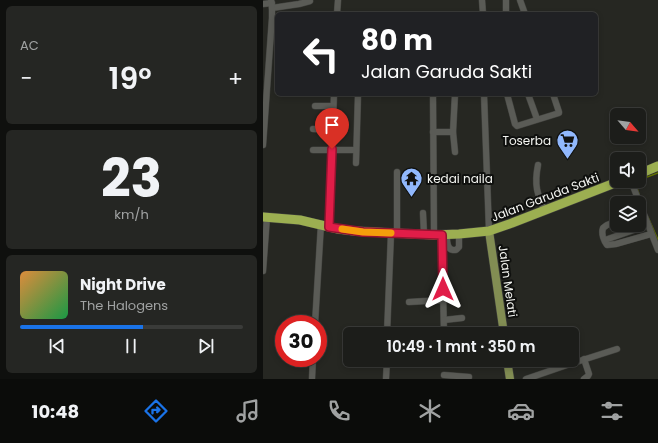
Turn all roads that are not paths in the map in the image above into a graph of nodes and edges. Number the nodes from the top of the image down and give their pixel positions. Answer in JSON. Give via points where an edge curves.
{"nodes":[{"id":1,"x":338,"y":0,"type":"edge"},
{"id":2,"x":482,"y":0,"type":"edge"},
{"id":3,"x":506,"y":0,"type":"edge"},
{"id":4,"x":520,"y":0,"type":"edge"},
{"id":5,"x":310,"y":1,"type":"dead end"},
{"id":6,"x":263,"y":4,"type":"edge"},
{"id":7,"x":272,"y":4,"type":"edge"},
{"id":8,"x":337,"y":12,"type":"edge"},
{"id":9,"x":483,"y":12,"type":"edge"},
{"id":10,"x":506,"y":12,"type":"edge"},
{"id":11,"x":524,"y":12,"type":"edge"},
{"id":12,"x":334,"y":96,"type":"edge"},
{"id":13,"x":358,"y":96,"type":"edge"},
{"id":14,"x":433,"y":96,"type":"edge"},
{"id":15,"x":455,"y":96,"type":"edge"},
{"id":16,"x":484,"y":96,"type":"edge"},
{"id":17,"x":508,"y":96,"type":"edge"},
{"id":18,"x":529,"y":96,"type":"edge"},
{"id":19,"x":554,"y":96,"type":"edge"},
{"id":20,"x":315,"y":106,"type":"dead end"},
{"id":21,"x":333,"y":106,"type":"junction"},
{"id":22,"x":537,"y":119,"type":"junction"},
{"id":23,"x":313,"y":129,"type":"dead end"},
{"id":24,"x":333,"y":130,"type":"junction"},
{"id":25,"x":433,"y":132,"type":"junction"},
{"id":26,"x":453,"y":132,"type":"junction"},
{"id":27,"x":263,"y":145,"type":"edge"},
{"id":28,"x":332,"y":149,"type":"junction"},
{"id":29,"x":313,"y":150,"type":"dead end"},
{"id":30,"x":356,"y":150,"type":"junction"},
{"id":31,"x":455,"y":152,"type":"dead end"},
{"id":32,"x":356,"y":163,"type":"dead end"},
{"id":33,"x":538,"y":165,"type":"dead end"},
{"id":34,"x":658,"y":166,"type":"edge"},
{"id":35,"x":646,"y":171,"type":"edge"},
{"id":36,"x":397,"y":172,"type":"dead end"},
{"id":37,"x":610,"y":185,"type":"edge"},
{"id":38,"x":545,"y":211,"type":"junction"},
{"id":39,"x":423,"y":213,"type":"dead end"},
{"id":40,"x":265,"y":217,"type":"edge"},
{"id":41,"x":610,"y":223,"type":"edge"},
{"id":42,"x":646,"y":223,"type":"edge"},
{"id":43,"x":325,"y":225,"type":"junction"},
{"id":44,"x":648,"y":226,"type":"junction"},
{"id":45,"x":489,"y":231,"type":"junction"},
{"id":46,"x":394,"y":233,"type":"junction"},
{"id":47,"x":423,"y":234,"type":"junction"},
{"id":48,"x":459,"y":234,"type":"junction"},
{"id":49,"x":651,"y":234,"type":"junction"},
{"id":50,"x":441,"y":235,"type":"junction"},
{"id":51,"x":605,"y":240,"type":"junction"},
{"id":52,"x":658,"y":250,"type":"edge"},
{"id":53,"x":263,"y":271,"type":"edge"},
{"id":54,"x":443,"y":300,"type":"junction"},
{"id":55,"x":409,"y":302,"type":"dead end"},
{"id":56,"x":316,"y":315,"type":"edge"},
{"id":57,"x":462,"y":318,"type":"dead end"},
{"id":58,"x":444,"y":320,"type":"junction"},
{"id":59,"x":387,"y":327,"type":"edge"},
{"id":60,"x":444,"y":327,"type":"edge"},
{"id":61,"x":502,"y":327,"type":"edge"},
{"id":62,"x":617,"y":349,"type":"dead end"},
{"id":63,"x":584,"y":359,"type":"junction"},
{"id":64,"x":312,"y":367,"type":"edge"},
{"id":65,"x":387,"y":367,"type":"edge"},
{"id":66,"x":445,"y":367,"type":"edge"},
{"id":67,"x":508,"y":367,"type":"edge"},
{"id":68,"x":444,"y":377,"type":"edge"},
{"id":69,"x":469,"y":377,"type":"dead end"},
{"id":70,"x":311,"y":379,"type":"edge"},
{"id":71,"x":386,"y":379,"type":"edge"},
{"id":72,"x":510,"y":379,"type":"edge"},
{"id":73,"x":526,"y":379,"type":"edge"},
{"id":74,"x":585,"y":379,"type":"edge"}],
"edges":[{"from":1,"to":8,"type":"street"},
{"from":2,"to":9,"type":"street"},
{"from":3,"to":10,"type":"street"},
{"from":4,"to":11,"type":"street"},
{"from":5,"to":7,"type":"street","via":[[299,4]]},
{"from":6,"to":7,"type":"street"},
{"from":7,"to":27,"type":"street"},
{"from":12,"to":21,"type":"street"},
{"from":13,"to":30,"type":"street"},
{"from":14,"to":25,"type":"street"},
{"from":15,"to":26,"type":"street"},
{"from":16,"to":45,"type":"street"},
{"from":17,"to":22,"type":"street","via":[[516,125]]},
{"from":18,"to":22,"type":"street"},
{"from":19,"to":22,"type":"street","via":[[559,112]]},
{"from":20,"to":21,"type":"street"},
{"from":21,"to":24,"type":"street"},
{"from":23,"to":24,"type":"street"},
{"from":24,"to":28,"type":"street"},
{"from":25,"to":26,"type":"street"},
{"from":25,"to":50,"type":"street"},
{"from":26,"to":31,"type":"street"},
{"from":28,"to":29,"type":"street"},
{"from":28,"to":30,"type":"street"},
{"from":28,"to":43,"type":"street"},
{"from":30,"to":32,"type":"street"},
{"from":33,"to":38,"type":"street","via":[[536,185]]},
{"from":34,"to":35,"type":"highway"},
{"from":36,"to":46,"type":"street"},
{"from":37,"to":38,"type":"highway","name":"Jalan Garuda Sakti"},
{"from":38,"to":45,"type":"highway","name":"Jalan Garuda Sakti"},
{"from":39,"to":47,"type":"street"},
{"from":40,"to":43,"type":"highway","name":"Jalan Garuda Sakti"},
{"from":40,"to":53,"type":"street"},
{"from":41,"to":51,"type":"street","via":[[603,228]]},
{"from":42,"to":44,"type":"street"},
{"from":43,"to":46,"type":"highway","name":"Jalan Garuda Sakti","via":[[354,231]]},
{"from":43,"to":56,"type":"street"},
{"from":44,"to":49,"type":"street"},
{"from":44,"to":51,"type":"street"},
{"from":45,"to":48,"type":"highway","name":"Jalan Garuda Sakti"},
{"from":45,"to":61,"type":"main road","name":"Jalan Melati"},
{"from":46,"to":47,"type":"highway","name":"Jalan Garuda Sakti"},
{"from":46,"to":59,"type":"street"},
{"from":47,"to":50,"type":"highway","name":"Jalan Garuda Sakti"},
{"from":48,"to":50,"type":"highway","name":"Jalan Garuda Sakti"},
{"from":48,"to":50,"type":"street","via":[[459,247],[454,250],[450,249]]},
{"from":49,"to":51,"type":"street","via":[[609,246]]},
{"from":49,"to":52,"type":"street"},
{"from":50,"to":54,"type":"street"},
{"from":54,"to":55,"type":"street"},
{"from":54,"to":58,"type":"street"},
{"from":57,"to":58,"type":"street"},
{"from":58,"to":60,"type":"street"},
{"from":62,"to":63,"type":"street"},
{"from":63,"to":73,"type":"street"},
{"from":63,"to":74,"type":"street","via":[[589,374]]},
{"from":64,"to":70,"type":"street"},
{"from":65,"to":71,"type":"street"},
{"from":66,"to":68,"type":"street"},
{"from":67,"to":72,"type":"main road"},
{"from":68,"to":69,"type":"street"}]}
